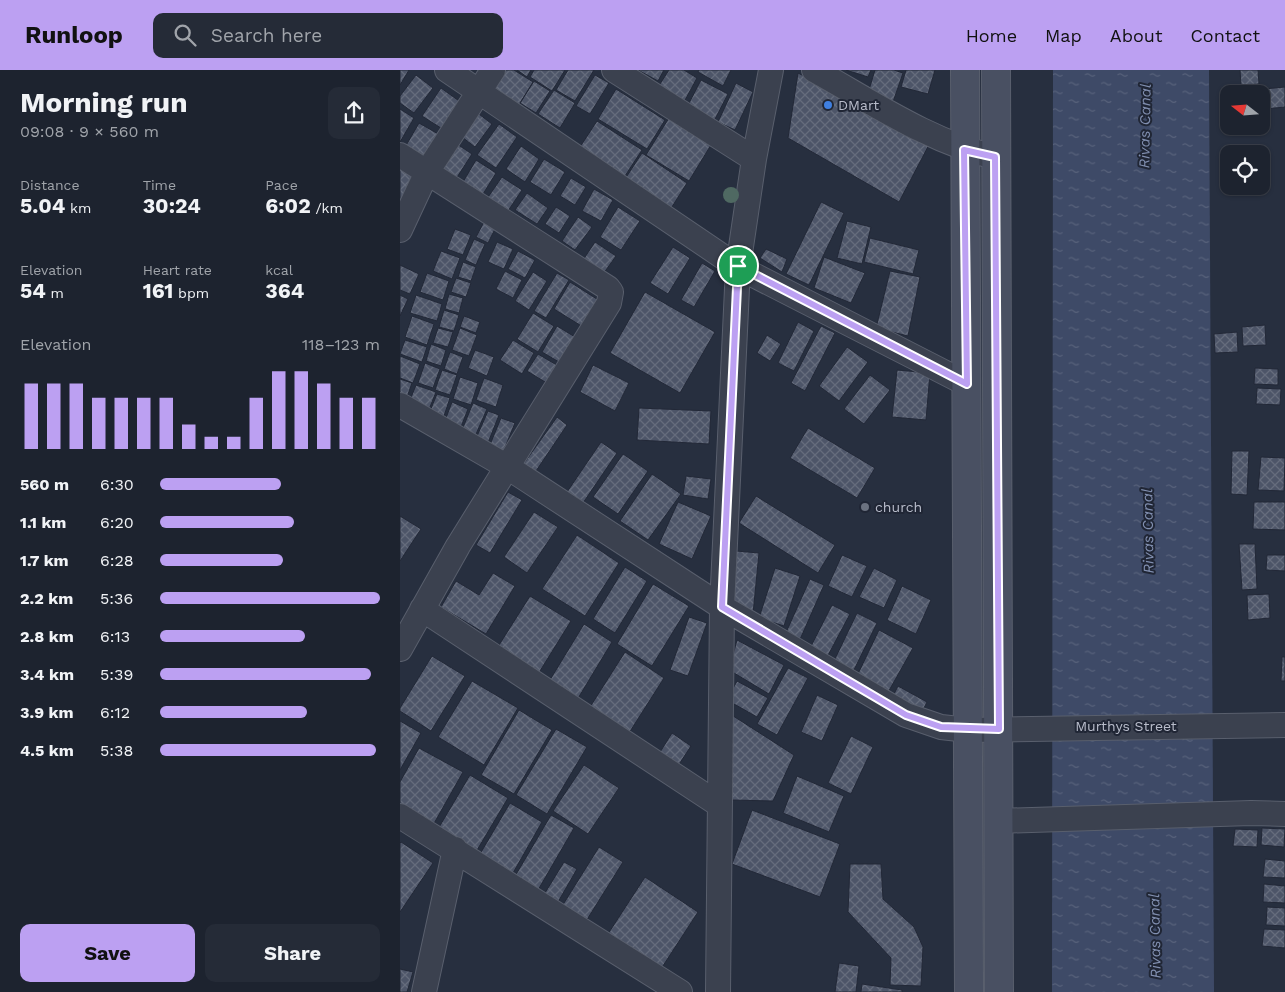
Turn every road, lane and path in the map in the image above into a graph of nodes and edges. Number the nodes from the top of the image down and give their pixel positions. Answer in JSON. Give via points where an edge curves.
{"nodes":[{"id":1,"x":447,"y":70,"type":"edge"},
{"id":2,"x":493,"y":70,"type":"edge"},
{"id":3,"x":614,"y":70,"type":"edge"},
{"id":4,"x":771,"y":70,"type":"edge"},
{"id":5,"x":814,"y":70,"type":"edge"},
{"id":6,"x":965,"y":70,"type":"edge"},
{"id":7,"x":996,"y":70,"type":"edge"},
{"id":8,"x":479,"y":91,"type":"junction"},
{"id":9,"x":964,"y":150,"type":"junction"},
{"id":10,"x":400,"y":154,"type":"edge"},
{"id":11,"x":995,"y":157,"type":"junction"},
{"id":12,"x":754,"y":159,"type":"junction"},
{"id":13,"x":427,"y":172,"type":"junction"},
{"id":14,"x":400,"y":230,"type":"edge"},
{"id":15,"x":738,"y":266,"type":"junction"},
{"id":16,"x":967,"y":384,"type":"junction"},
{"id":17,"x":400,"y":404,"type":"edge"},
{"id":18,"x":506,"y":466,"type":"junction"},
{"id":19,"x":722,"y":607,"type":"junction"},
{"id":20,"x":422,"y":609,"type":"junction"},
{"id":21,"x":400,"y":649,"type":"edge"},
{"id":22,"x":1285,"y":725,"type":"edge"},
{"id":23,"x":999,"y":729,"type":"junction"},
{"id":24,"x":968,"y":730,"type":"junction"},
{"id":25,"x":718,"y":804,"type":"junction"},
{"id":26,"x":1285,"y":814,"type":"edge"},
{"id":27,"x":400,"y":816,"type":"edge"},
{"id":28,"x":1007,"y":820,"type":"junction"},
{"id":29,"x":455,"y":849,"type":"junction"},
{"id":30,"x":424,"y":992,"type":"edge"},
{"id":31,"x":680,"y":992,"type":"edge"},
{"id":32,"x":718,"y":992,"type":"edge"},
{"id":33,"x":969,"y":992,"type":"edge"},
{"id":34,"x":999,"y":992,"type":"edge"}],
"edges":[{"from":1,"to":8,"type":"street"},
{"from":2,"to":8,"type":"street"},
{"from":3,"to":12,"type":"street"},
{"from":4,"to":12,"type":"street"},
{"from":5,"to":9,"type":"street"},
{"from":6,"to":9,"type":"street"},
{"from":7,"to":11,"type":"street"},
{"from":8,"to":13,"type":"street"},
{"from":8,"to":15,"type":"street"},
{"from":9,"to":11,"type":"street"},
{"from":9,"to":16,"type":"street"},
{"from":10,"to":13,"type":"street"},
{"from":11,"to":23,"type":"street"},
{"from":12,"to":15,"type":"street"},
{"from":13,"to":14,"type":"street"},
{"from":13,"to":18,"type":"street","via":[[611,292],[609,303]]},
{"from":15,"to":16,"type":"street"},
{"from":15,"to":19,"type":"street"},
{"from":16,"to":24,"type":"street"},
{"from":17,"to":18,"type":"street","name":"Murthys Street"},
{"from":18,"to":19,"type":"street","name":"Murthys Street"},
{"from":18,"to":20,"type":"street"},
{"from":19,"to":24,"type":"street","name":"Murthys Street","via":[[906,715],[941,727]]},
{"from":19,"to":25,"type":"street"},
{"from":20,"to":21,"type":"street"},
{"from":20,"to":25,"type":"street"},
{"from":22,"to":23,"type":"street","name":"Murthys Street"},
{"from":23,"to":24,"type":"street","name":"Murthys Street"},
{"from":23,"to":28,"type":"street"},
{"from":24,"to":33,"type":"street"},
{"from":25,"to":32,"type":"street"},
{"from":26,"to":28,"type":"street"},
{"from":27,"to":29,"type":"street"},
{"from":28,"to":34,"type":"street"},
{"from":29,"to":30,"type":"street"},
{"from":29,"to":31,"type":"street"}]}
